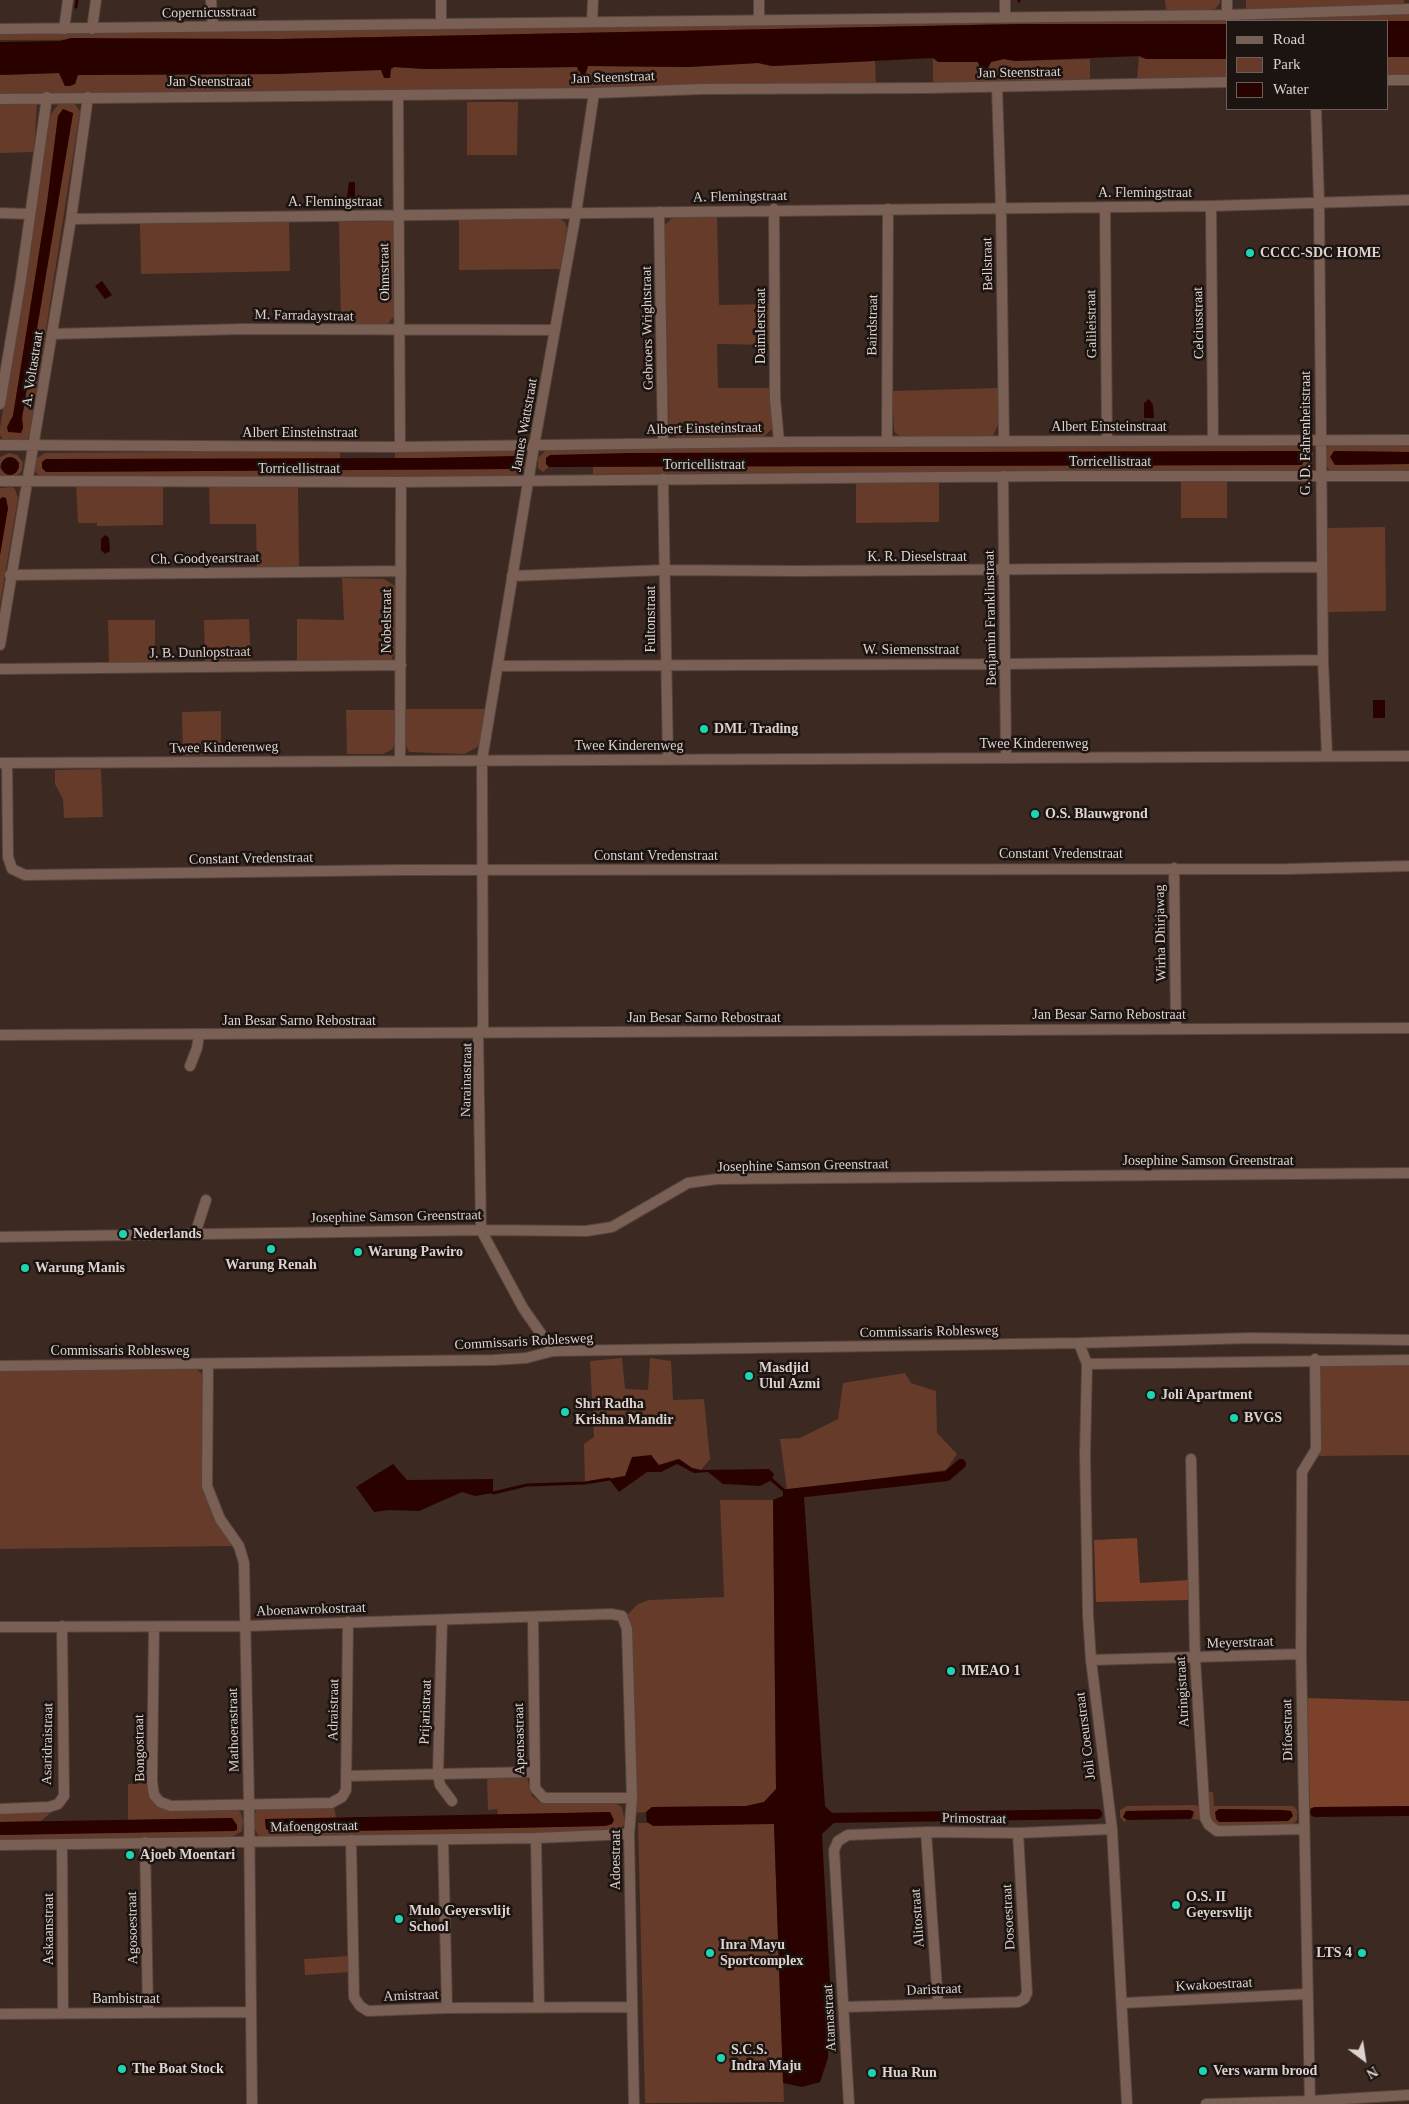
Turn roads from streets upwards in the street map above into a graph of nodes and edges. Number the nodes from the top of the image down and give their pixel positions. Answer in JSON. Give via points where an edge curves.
{"nodes":[{"id":1,"x":68,"y":0,"type":"edge"},
{"id":2,"x":96,"y":0,"type":"edge"},
{"id":3,"x":211,"y":0,"type":"edge"},
{"id":4,"x":441,"y":0,"type":"edge"},
{"id":5,"x":593,"y":0,"type":"edge"},
{"id":6,"x":759,"y":0,"type":"edge"},
{"id":7,"x":1005,"y":0,"type":"edge"},
{"id":8,"x":1227,"y":0,"type":"edge"},
{"id":9,"x":1409,"y":9,"type":"edge"},
{"id":10,"x":1228,"y":15,"type":"junction"},
{"id":11,"x":1005,"y":17,"type":"junction"},
{"id":12,"x":759,"y":20,"type":"junction"},
{"id":13,"x":592,"y":22,"type":"junction"},
{"id":14,"x":441,"y":24,"type":"junction"},
{"id":15,"x":213,"y":27,"type":"junction"},
{"id":16,"x":64,"y":28,"type":"junction"},
{"id":17,"x":0,"y":29,"type":"edge"},
{"id":18,"x":92,"y":29,"type":"junction"},
{"id":19,"x":1389,"y":80,"type":"edge"},
{"id":20,"x":1409,"y":80,"type":"edge"},
{"id":21,"x":1226,"y":82,"type":"edge"},
{"id":22,"x":997,"y":87,"type":"junction"},
{"id":23,"x":594,"y":94,"type":"junction"},
{"id":24,"x":398,"y":96,"type":"junction"},
{"id":25,"x":47,"y":97,"type":"junction"},
{"id":26,"x":88,"y":97,"type":"junction"},
{"id":27,"x":0,"y":99,"type":"edge"},
{"id":28,"x":1316,"y":110,"type":"edge"},
{"id":29,"x":1409,"y":200,"type":"edge"},
{"id":30,"x":1319,"y":202,"type":"junction"},
{"id":31,"x":1211,"y":206,"type":"junction"},
{"id":32,"x":1105,"y":207,"type":"junction"},
{"id":33,"x":1001,"y":208,"type":"junction"},
{"id":34,"x":888,"y":209,"type":"junction"},
{"id":35,"x":774,"y":210,"type":"junction"},
{"id":36,"x":659,"y":212,"type":"junction"},
{"id":37,"x":0,"y":213,"type":"edge"},
{"id":38,"x":576,"y":213,"type":"junction"},
{"id":39,"x":30,"y":214,"type":"junction"},
{"id":40,"x":398,"y":215,"type":"junction"},
{"id":41,"x":71,"y":219,"type":"junction"},
{"id":42,"x":400,"y":330,"type":"junction"},
{"id":43,"x":555,"y":330,"type":"junction"},
{"id":44,"x":52,"y":334,"type":"junction"},
{"id":45,"x":0,"y":404,"type":"edge"},
{"id":46,"x":1213,"y":440,"type":"junction"},
{"id":47,"x":1320,"y":440,"type":"junction"},
{"id":48,"x":1409,"y":440,"type":"edge"},
{"id":49,"x":1004,"y":441,"type":"junction"},
{"id":50,"x":1107,"y":441,"type":"junction"},
{"id":51,"x":779,"y":442,"type":"junction"},
{"id":52,"x":887,"y":442,"type":"junction"},
{"id":53,"x":663,"y":443,"type":"junction"},
{"id":54,"x":0,"y":445,"type":"edge"},
{"id":55,"x":34,"y":446,"type":"junction"},
{"id":56,"x":534,"y":446,"type":"junction"},
{"id":57,"x":400,"y":447,"type":"junction"},
{"id":58,"x":1003,"y":476,"type":"junction"},
{"id":59,"x":1409,"y":476,"type":"edge"},
{"id":60,"x":1320,"y":477,"type":"junction"},
{"id":61,"x":663,"y":479,"type":"junction"},
{"id":62,"x":529,"y":480,"type":"junction"},
{"id":63,"x":0,"y":481,"type":"edge"},
{"id":64,"x":401,"y":482,"type":"junction"},
{"id":65,"x":26,"y":483,"type":"junction"},
{"id":66,"x":1322,"y":566,"type":"junction"},
{"id":67,"x":664,"y":570,"type":"junction"},
{"id":68,"x":1005,"y":570,"type":"junction"},
{"id":69,"x":401,"y":571,"type":"junction"},
{"id":70,"x":10,"y":575,"type":"junction"},
{"id":71,"x":512,"y":576,"type":"junction"},
{"id":72,"x":0,"y":645,"type":"edge"},
{"id":73,"x":1323,"y":660,"type":"junction"},
{"id":74,"x":664,"y":664,"type":"junction"},
{"id":75,"x":1005,"y":664,"type":"junction"},
{"id":76,"x":401,"y":665,"type":"junction"},
{"id":77,"x":499,"y":666,"type":"junction"},
{"id":78,"x":0,"y":669,"type":"edge"},
{"id":79,"x":1327,"y":756,"type":"junction"},
{"id":80,"x":1409,"y":756,"type":"edge"},
{"id":81,"x":1006,"y":758,"type":"junction"},
{"id":82,"x":668,"y":759,"type":"junction"},
{"id":83,"x":400,"y":760,"type":"junction"},
{"id":84,"x":482,"y":760,"type":"junction"},
{"id":85,"x":4,"y":763,"type":"edge"},
{"id":86,"x":1409,"y":866,"type":"edge"},
{"id":87,"x":1174,"y":868,"type":"junction"},
{"id":88,"x":481,"y":870,"type":"junction"},
{"id":89,"x":1409,"y":1028,"type":"edge"},
{"id":90,"x":1176,"y":1029,"type":"junction"},
{"id":91,"x":478,"y":1034,"type":"junction"},
{"id":92,"x":0,"y":1035,"type":"edge"},
{"id":93,"x":199,"y":1035,"type":"junction"},
{"id":94,"x":190,"y":1066,"type":"dead end"},
{"id":95,"x":1409,"y":1173,"type":"edge"},
{"id":96,"x":206,"y":1200,"type":"dead end"},
{"id":97,"x":481,"y":1230,"type":"junction"},
{"id":98,"x":195,"y":1234,"type":"junction"},
{"id":99,"x":0,"y":1237,"type":"edge"},
{"id":100,"x":1409,"y":1340,"type":"edge"},
{"id":101,"x":1079,"y":1343,"type":"junction"},
{"id":102,"x":553,"y":1351,"type":"junction"},
{"id":103,"x":1315,"y":1359,"type":"junction"},
{"id":104,"x":1409,"y":1360,"type":"edge"},
{"id":105,"x":208,"y":1364,"type":"junction"},
{"id":106,"x":1087,"y":1364,"type":"junction"},
{"id":107,"x":0,"y":1366,"type":"edge"},
{"id":108,"x":1191,"y":1459,"type":"dead end"},
{"id":109,"x":622,"y":1616,"type":"joint"},
{"id":110,"x":533,"y":1618,"type":"junction"},
{"id":111,"x":442,"y":1620,"type":"junction"},
{"id":112,"x":348,"y":1622,"type":"junction"},
{"id":113,"x":62,"y":1626,"type":"junction"},
{"id":114,"x":246,"y":1626,"type":"junction"},
{"id":115,"x":0,"y":1627,"type":"edge"},
{"id":116,"x":154,"y":1627,"type":"junction"},
{"id":117,"x":1301,"y":1654,"type":"junction"},
{"id":118,"x":1195,"y":1658,"type":"junction"},
{"id":119,"x":1091,"y":1660,"type":"junction"},
{"id":120,"x":534,"y":1772,"type":"junction"},
{"id":121,"x":438,"y":1774,"type":"junction"},
{"id":122,"x":347,"y":1776,"type":"junction"},
{"id":123,"x":342,"y":1797,"type":"joint"},
{"id":124,"x":632,"y":1798,"type":"junction"},
{"id":125,"x":452,"y":1800,"type":"dead end"},
{"id":126,"x":249,"y":1803,"type":"junction"},
{"id":127,"x":0,"y":1809,"type":"edge"},
{"id":128,"x":1112,"y":1829,"type":"junction"},
{"id":129,"x":1304,"y":1830,"type":"junction"},
{"id":130,"x":926,"y":1832,"type":"junction"},
{"id":131,"x":1018,"y":1833,"type":"junction"},
{"id":132,"x":629,"y":1834,"type":"junction"},
{"id":133,"x":536,"y":1838,"type":"junction"},
{"id":134,"x":443,"y":1839,"type":"junction"},
{"id":135,"x":351,"y":1840,"type":"junction"},
{"id":136,"x":838,"y":1841,"type":"joint"},
{"id":137,"x":145,"y":1842,"type":"junction"},
{"id":138,"x":250,"y":1842,"type":"junction"},
{"id":139,"x":62,"y":1844,"type":"junction"},
{"id":140,"x":0,"y":1845,"type":"edge"},
{"id":141,"x":1307,"y":1994,"type":"junction"},
{"id":142,"x":1024,"y":1999,"type":"joint"},
{"id":143,"x":938,"y":2003,"type":"junction"},
{"id":144,"x":1123,"y":2003,"type":"junction"},
{"id":145,"x":539,"y":2007,"type":"junction"},
{"id":146,"x":631,"y":2007,"type":"junction"},
{"id":147,"x":844,"y":2007,"type":"junction"},
{"id":148,"x":448,"y":2008,"type":"junction"},
{"id":149,"x":148,"y":2012,"type":"junction"},
{"id":150,"x":251,"y":2012,"type":"junction"},
{"id":151,"x":63,"y":2013,"type":"junction"},
{"id":152,"x":0,"y":2014,"type":"edge"},
{"id":153,"x":1409,"y":2095,"type":"edge"},
{"id":154,"x":1310,"y":2103,"type":"edge"},
{"id":155,"x":252,"y":2104,"type":"edge"},
{"id":156,"x":634,"y":2104,"type":"edge"},
{"id":157,"x":849,"y":2104,"type":"edge"},
{"id":158,"x":1127,"y":2104,"type":"edge"},
{"id":159,"x":1206,"y":2104,"type":"edge"}],
"edges":[{"from":1,"to":16,"type":"street"},
{"from":2,"to":18,"type":"street"},
{"from":3,"to":15,"type":"street"},
{"from":4,"to":14,"type":"street"},
{"from":5,"to":13,"type":"street"},
{"from":6,"to":12,"type":"street"},
{"from":7,"to":11,"type":"street"},
{"from":8,"to":10,"type":"street"},
{"from":9,"to":10,"type":"street","name":"Copernicusstraat"},
{"from":10,"to":11,"type":"street","name":"Copernicusstraat"},
{"from":11,"to":12,"type":"street","name":"Copernicusstraat"},
{"from":12,"to":13,"type":"street","name":"Copernicusstraat"},
{"from":13,"to":14,"type":"street","name":"Copernicusstraat"},
{"from":14,"to":15,"type":"street","name":"Copernicusstraat"},
{"from":15,"to":18,"type":"street","name":"Copernicusstraat"},
{"from":16,"to":17,"type":"street","name":"Copernicusstraat"},
{"from":16,"to":18,"type":"street","name":"Copernicusstraat"},
{"from":19,"to":20,"type":"street"},
{"from":21,"to":22,"type":"street","name":"Jan Steenstraat"},
{"from":22,"to":23,"type":"street","name":"Jan Steenstraat","via":[[702,89]]},
{"from":22,"to":33,"type":"street","name":"Bellstraat"},
{"from":23,"to":24,"type":"street","name":"Jan Steenstraat"},
{"from":23,"to":38,"type":"street","name":"James Wattstraat"},
{"from":24,"to":26,"type":"street","name":"Jan Steenstraat"},
{"from":24,"to":40,"type":"street","name":"Ohmstraat"},
{"from":25,"to":26,"type":"street","name":"Jan Steenstraat"},
{"from":25,"to":27,"type":"street","name":"Jan Steenstraat"},
{"from":25,"to":39,"type":"street","name":"A. Voltastraat"},
{"from":26,"to":41,"type":"street","name":"A. Voltastraat"},
{"from":28,"to":30,"type":"street","name":"G. D. Fahrenheitstraat"},
{"from":29,"to":30,"type":"street","name":"A. Flemingstraat"},
{"from":30,"to":31,"type":"street","name":"A. Flemingstraat"},
{"from":30,"to":47,"type":"street","name":"G. D. Fahrenheitstraat"},
{"from":31,"to":32,"type":"street","name":"A. Flemingstraat"},
{"from":31,"to":46,"type":"street","name":"Celciusstraat"},
{"from":32,"to":33,"type":"street","name":"A. Flemingstraat"},
{"from":32,"to":50,"type":"street","name":"Galileistraat"},
{"from":33,"to":34,"type":"street","name":"A. Flemingstraat"},
{"from":33,"to":49,"type":"street","name":"Bellstraat"},
{"from":34,"to":35,"type":"street","name":"A. Flemingstraat"},
{"from":34,"to":52,"type":"street","name":"Bairdstraat"},
{"from":35,"to":36,"type":"street","name":"A. Flemingstraat"},
{"from":35,"to":51,"type":"street","name":"Daimlerstraat","via":[[775,398]]},
{"from":36,"to":38,"type":"street","name":"A. Flemingstraat"},
{"from":36,"to":53,"type":"street","name":"Gebroers Wrightstraat"},
{"from":37,"to":39,"type":"street"},
{"from":38,"to":40,"type":"street","name":"A. Flemingstraat"},
{"from":38,"to":43,"type":"street","name":"James Wattstraat"},
{"from":39,"to":45,"type":"street","name":"A. Voltastraat"},
{"from":40,"to":41,"type":"street","name":"A. Flemingstraat"},
{"from":40,"to":42,"type":"street","name":"Ohmstraat"},
{"from":41,"to":44,"type":"street","name":"A. Voltastraat"},
{"from":42,"to":43,"type":"street","name":"M. Farradaystraat"},
{"from":42,"to":44,"type":"street","name":"M. Farradaystraat","via":[[243,328]]},
{"from":42,"to":57,"type":"street","name":"Ohmstraat"},
{"from":43,"to":56,"type":"street","name":"James Wattstraat"},
{"from":44,"to":55,"type":"street","name":"A. Voltastraat"},
{"from":46,"to":47,"type":"street","name":"Albert Einsteinstraat"},
{"from":46,"to":50,"type":"street","name":"Albert Einsteinstraat"},
{"from":47,"to":48,"type":"street","name":"Albert Einsteinstraat"},
{"from":47,"to":60,"type":"street","name":"G. D. Fahrenheitstraat"},
{"from":49,"to":50,"type":"street","name":"Albert Einsteinstraat"},
{"from":49,"to":52,"type":"street","name":"Albert Einsteinstraat"},
{"from":51,"to":52,"type":"street","name":"Albert Einsteinstraat"},
{"from":51,"to":53,"type":"street","name":"Albert Einsteinstraat"},
{"from":53,"to":56,"type":"street","name":"Albert Einsteinstraat"},
{"from":54,"to":55,"type":"street","name":"Albert Einsteinstraat"},
{"from":55,"to":57,"type":"street","name":"Albert Einsteinstraat"},
{"from":55,"to":65,"type":"street","name":"A. Voltastraat"},
{"from":56,"to":57,"type":"street","name":"Albert Einsteinstraat"},
{"from":56,"to":62,"type":"street","name":"James Wattstraat"},
{"from":58,"to":60,"type":"street","name":"Torricellistraat"},
{"from":58,"to":61,"type":"street","name":"Torricellistraat"},
{"from":58,"to":68,"type":"street","name":"Benjamin Franklinstraat"},
{"from":59,"to":60,"type":"street","name":"Torricellistraat"},
{"from":60,"to":66,"type":"street","name":"G. D. Fahrenheitstraat"},
{"from":61,"to":62,"type":"street","name":"Torricellistraat"},
{"from":61,"to":67,"type":"street","name":"Fultonstraat"},
{"from":62,"to":64,"type":"street","name":"Torricellistraat"},
{"from":62,"to":71,"type":"street","name":"James Wattstraat"},
{"from":63,"to":65,"type":"street","name":"Torricellistraat"},
{"from":64,"to":65,"type":"street","name":"Torricellistraat"},
{"from":64,"to":69,"type":"street","name":"Nobelstraat"},
{"from":65,"to":70,"type":"street","name":"A. Voltastraat"},
{"from":66,"to":68,"type":"street","name":"K. R. Dieselstraat"},
{"from":66,"to":73,"type":"street","name":"G. D. Fahrenheitstraat"},
{"from":67,"to":68,"type":"street","name":"K. R. Dieselstraat"},
{"from":67,"to":71,"type":"street","name":"K. R. Dieselstraat"},
{"from":67,"to":74,"type":"street","name":"Fultonstraat"},
{"from":68,"to":75,"type":"street","name":"Benjamin Franklinstraat"},
{"from":69,"to":70,"type":"street","name":"Ch. Goodyearstraat"},
{"from":69,"to":76,"type":"street","name":"Nobelstraat"},
{"from":70,"to":72,"type":"street","name":"A. Voltastraat"},
{"from":71,"to":77,"type":"street","name":"James Wattstraat"},
{"from":73,"to":75,"type":"street","name":"W. Siemensstraat"},
{"from":73,"to":79,"type":"street","name":"G. D. Fahrenheitstraat"},
{"from":74,"to":75,"type":"street","name":"W. Siemensstraat"},
{"from":74,"to":77,"type":"street","name":"W. Siemensstraat"},
{"from":74,"to":82,"type":"street","name":"Fultonstraat"},
{"from":75,"to":81,"type":"street","name":"Benjamin Franklinstraat"},
{"from":76,"to":78,"type":"street","name":"J. B. Dunlopstraat"},
{"from":76,"to":83,"type":"street","name":"Nobelstraat"},
{"from":77,"to":84,"type":"street","name":"James Wattstraat"},
{"from":79,"to":80,"type":"street","name":"Twee Kinderenweg"},
{"from":79,"to":81,"type":"street","name":"Twee Kinderenweg"},
{"from":81,"to":82,"type":"street","name":"Twee Kinderenweg"},
{"from":82,"to":84,"type":"street","name":"Twee Kinderenweg"},
{"from":83,"to":84,"type":"street","name":"Twee Kinderenweg"},
{"from":83,"to":85,"type":"street","name":"Twee Kinderenweg"},
{"from":84,"to":88,"type":"street","name":"Narainastraat"},
{"from":85,"to":88,"type":"street","name":"Constant Vredenstraat","via":[[8,857],[12,869],[25,875]]},
{"from":86,"to":87,"type":"street","name":"Constant Vredenstraat"},
{"from":87,"to":88,"type":"street","name":"Constant Vredenstraat"},
{"from":87,"to":90,"type":"street","name":"Wirha Dhirjawag"},
{"from":88,"to":91,"type":"street","name":"Narainastraat","via":[[483,1027]]},
{"from":89,"to":90,"type":"street","name":"Jan Besar Sarno Rebostraat"},
{"from":90,"to":91,"type":"street","name":"Jan Besar Sarno Rebostraat"},
{"from":91,"to":93,"type":"street","name":"Jan Besar Sarno Rebostraat"},
{"from":91,"to":97,"type":"street","name":"Narainastraat"},
{"from":92,"to":93,"type":"street","name":"Jan Besar Sarno Rebostraat"},
{"from":93,"to":94,"type":"street"},
{"from":95,"to":97,"type":"street","name":"Josephine Samson Greenstraat","via":[[717,1178],[688,1183],[612,1226],[586,1231]]},
{"from":96,"to":98,"type":"street"},
{"from":97,"to":98,"type":"street","name":"Josephine Samson Greenstraat"},
{"from":97,"to":102,"type":"street","name":"Narainastraat","via":[[523,1308]]},
{"from":98,"to":99,"type":"street","name":"Josephine Samson Greenstraat"},
{"from":100,"to":101,"type":"street","name":"Commissaris Roblesweg","via":[[1251,1338]]},
{"from":101,"to":102,"type":"street","name":"Commissaris Roblesweg"},
{"from":101,"to":106,"type":"street"},
{"from":102,"to":105,"type":"street","name":"Commissaris Roblesweg","via":[[526,1358],[494,1360]]},
{"from":103,"to":104,"type":"street"},
{"from":103,"to":106,"type":"street"},
{"from":103,"to":117,"type":"street","name":"Difoestraat","via":[[1316,1450],[1302,1472]]},
{"from":105,"to":107,"type":"street","name":"Commissaris Roblesweg"},
{"from":105,"to":114,"type":"street","name":"Mathoerastraat","via":[[207,1486],[220,1519],[239,1546],[244,1563]]},
{"from":106,"to":119,"type":"street","name":"Joli Coeurstraat","via":[[1085,1524]]},
{"from":108,"to":118,"type":"street","name":"Atringistraat"},
{"from":109,"to":110,"type":"street","name":"Aboenawrokostraat"},
{"from":109,"to":124,"type":"street","name":"Adoestraat","via":[[627,1629]]},
{"from":110,"to":111,"type":"street","name":"Aboenawrokostraat"},
{"from":110,"to":120,"type":"street","name":"Apensastraat"},
{"from":111,"to":112,"type":"street","name":"Aboenawrokostraat"},
{"from":111,"to":121,"type":"street","name":"Prijaristraat"},
{"from":112,"to":114,"type":"street","name":"Aboenawrokostraat"},
{"from":112,"to":122,"type":"street","name":"Adraistraat"},
{"from":113,"to":115,"type":"street","name":"Aboenawrokostraat"},
{"from":113,"to":116,"type":"street","name":"Aboenawrokostraat"},
{"from":113,"to":127,"type":"street","name":"Asaridraistraat","via":[[64,1796],[58,1804],[49,1807]]},
{"from":114,"to":116,"type":"street","name":"Aboenawrokostraat"},
{"from":114,"to":126,"type":"street","name":"Mathoerastraat"},
{"from":116,"to":126,"type":"street","name":"Bongostraat","via":[[154,1795],[160,1802],[171,1806]]},
{"from":117,"to":118,"type":"street","name":"Meyerstraat"},
{"from":117,"to":129,"type":"street","name":"Difoestraat"},
{"from":118,"to":119,"type":"street","name":"Meyerstraat"},
{"from":118,"to":129,"type":"street","name":"Atringistraat","via":[[1205,1818],[1209,1825],[1217,1832]]},
{"from":119,"to":128,"type":"street","name":"Joli Coeurstraat"},
{"from":120,"to":121,"type":"street"},
{"from":120,"to":124,"type":"street","name":"Apensastraat","via":[[535,1788],[544,1798]]},
{"from":121,"to":122,"type":"street"},
{"from":121,"to":125,"type":"street","name":"Prijaristraat","via":[[440,1785]]},
{"from":122,"to":123,"type":"street","name":"Adraistraat"},
{"from":123,"to":126,"type":"street","name":"Bongostraat","via":[[331,1803]]},
{"from":124,"to":132,"type":"street","name":"Adoestraat"},
{"from":126,"to":138,"type":"street","name":"Mathoerastraat"},
{"from":128,"to":131,"type":"street","name":"Primostraat"},
{"from":128,"to":144,"type":"street","name":"Joli Coeurstraat"},
{"from":129,"to":141,"type":"street","name":"Difoestraat"},
{"from":130,"to":131,"type":"street","name":"Primostraat"},
{"from":130,"to":136,"type":"street","name":"Primostraat","via":[[848,1835]]},
{"from":130,"to":143,"type":"street","name":"Alitostraat"},
{"from":131,"to":142,"type":"street","name":"Dosoestraat","via":[[1027,1993]]},
{"from":132,"to":133,"type":"street","name":"Mafoengostraat"},
{"from":132,"to":146,"type":"street","name":"Adoestraat"},
{"from":133,"to":134,"type":"street","name":"Mafoengostraat"},
{"from":133,"to":145,"type":"street"},
{"from":134,"to":135,"type":"street","name":"Mafoengostraat"},
{"from":134,"to":148,"type":"street"},
{"from":135,"to":138,"type":"street","name":"Mafoengostraat"},
{"from":135,"to":148,"type":"street","name":"Amistraat","via":[[354,1997],[368,2011]]},
{"from":136,"to":147,"type":"street","name":"Atamastraat","via":[[834,1850]]},
{"from":137,"to":138,"type":"street","name":"Mafoengostraat"},
{"from":137,"to":139,"type":"street","name":"Mafoengostraat"},
{"from":137,"to":149,"type":"street","name":"Agosoestraat"},
{"from":138,"to":150,"type":"street","name":"Mathoerastraat"},
{"from":139,"to":140,"type":"street","name":"Mafoengostraat"},
{"from":139,"to":151,"type":"street","name":"Askaanstraat"},
{"from":141,"to":144,"type":"street","name":"Kwakoestraat"},
{"from":141,"to":154,"type":"street","name":"Difoestraat"},
{"from":142,"to":143,"type":"street","name":"Daristraat","via":[[1018,2002]]},
{"from":143,"to":147,"type":"street","name":"Daristraat"},
{"from":144,"to":158,"type":"street","name":"Joli Coeurstraat"},
{"from":145,"to":146,"type":"street","name":"Amistraat"},
{"from":145,"to":148,"type":"street","name":"Amistraat"},
{"from":146,"to":156,"type":"street","name":"Adoestraat"},
{"from":147,"to":157,"type":"street","name":"Atamastraat"},
{"from":149,"to":150,"type":"street","name":"Bambistraat"},
{"from":149,"to":151,"type":"street","name":"Bambistraat"},
{"from":150,"to":155,"type":"street","name":"Mathoerastraat"},
{"from":151,"to":152,"type":"street","name":"Bambistraat"},
{"from":153,"to":154,"type":"street"},
{"from":154,"to":159,"type":"street"}]}
